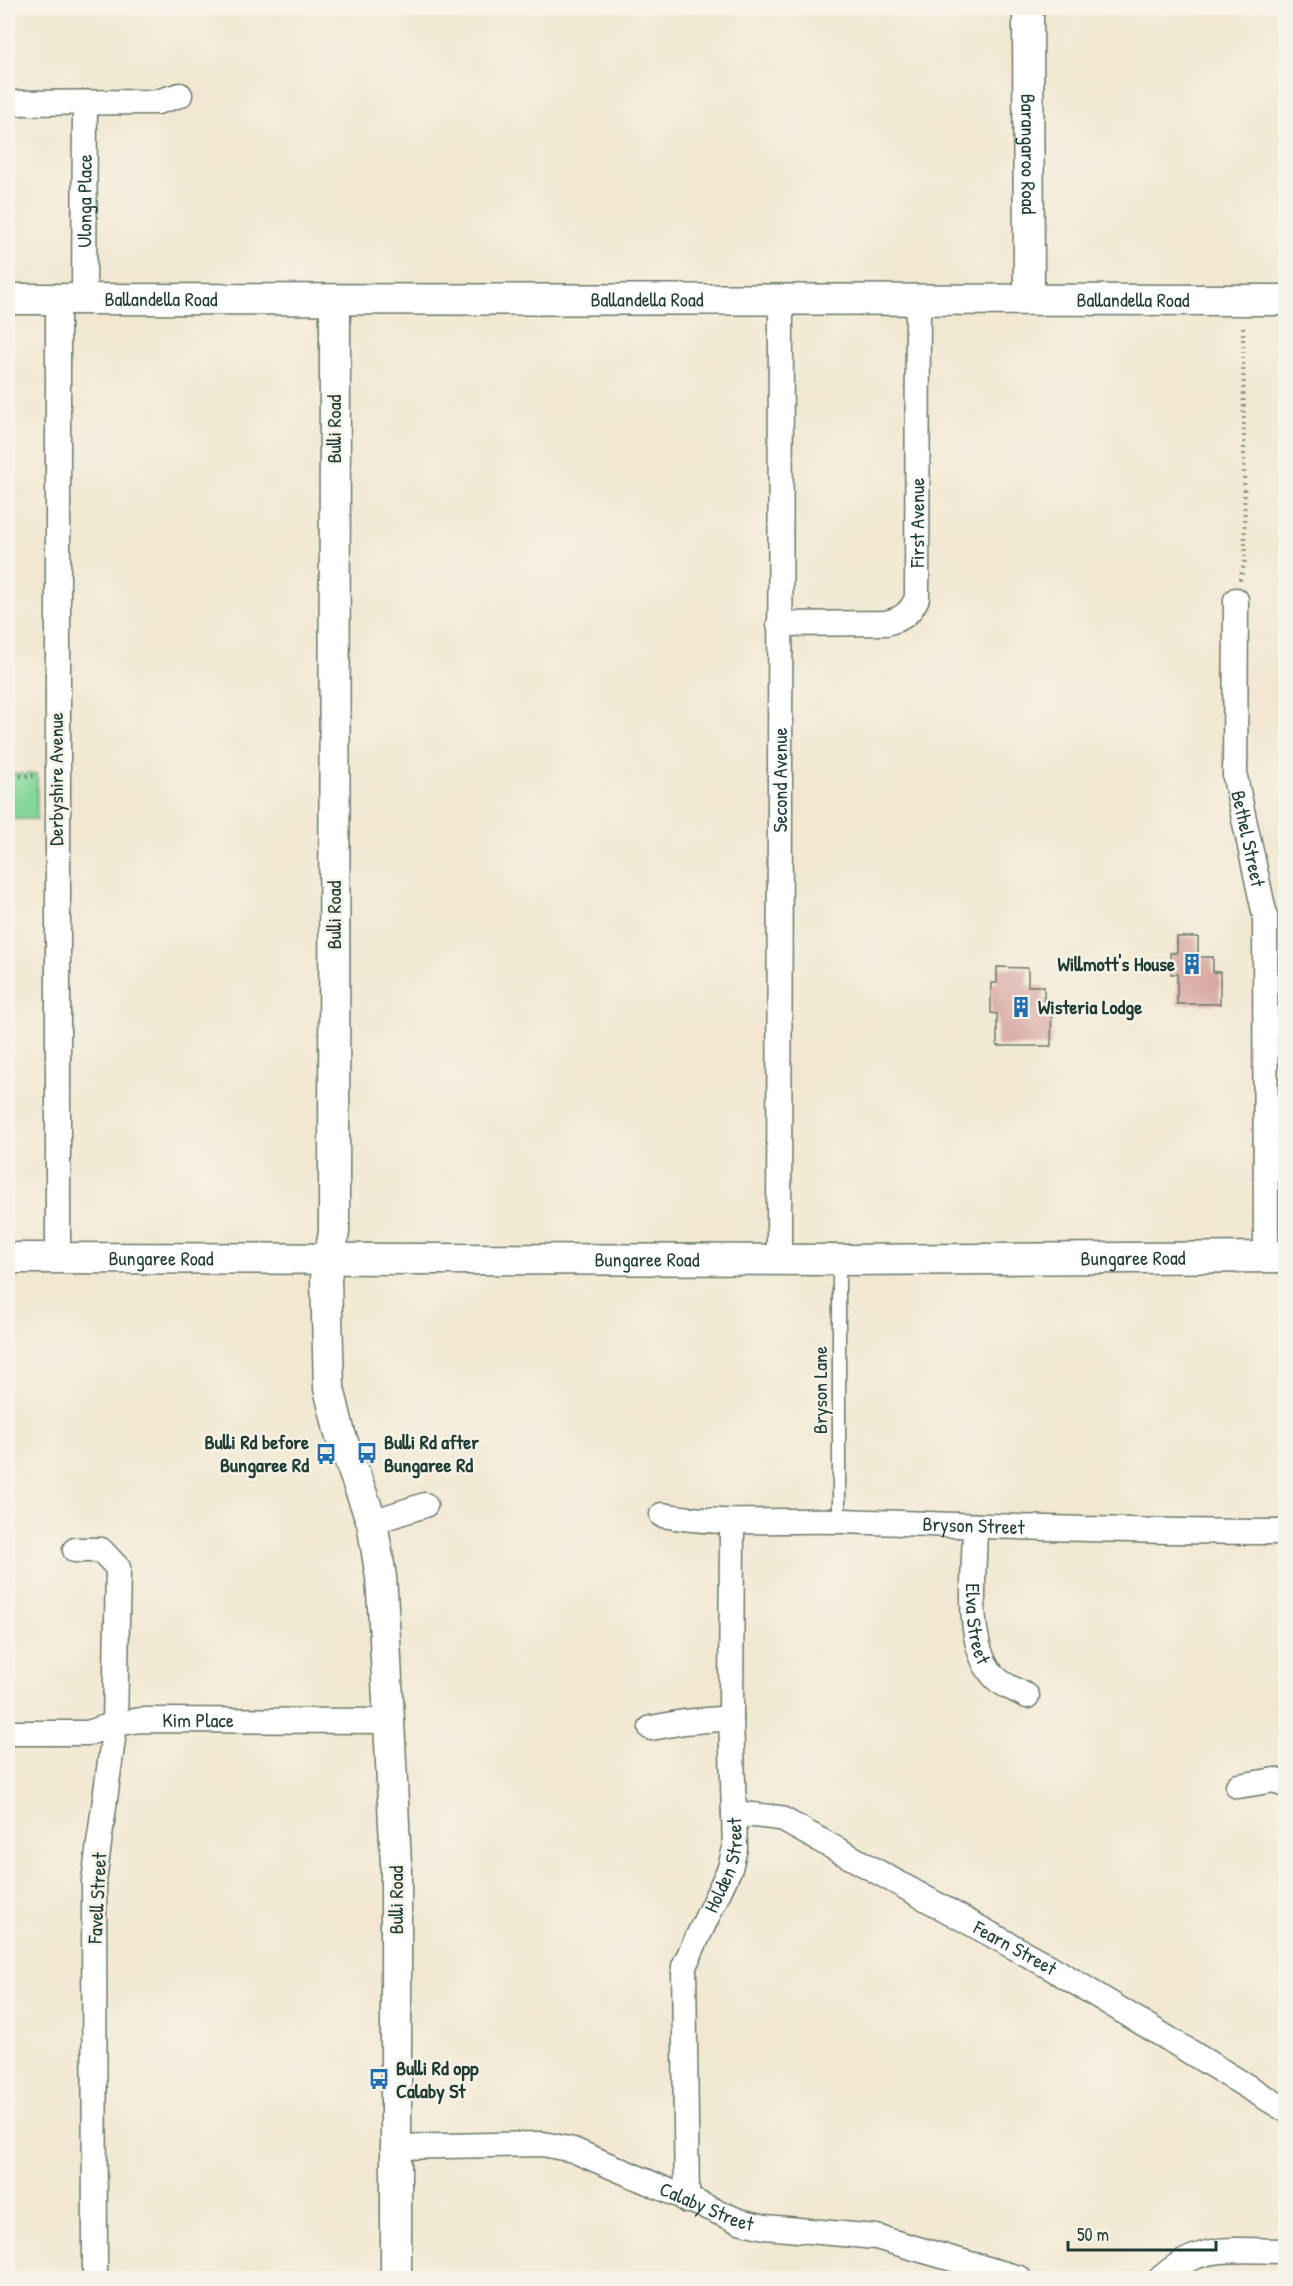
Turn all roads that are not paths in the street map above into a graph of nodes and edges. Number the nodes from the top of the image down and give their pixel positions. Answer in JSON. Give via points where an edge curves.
{"nodes":[{"id":1,"x":1028,"y":8,"type":"edge"},
{"id":2,"x":180,"y":95,"type":"dead end"},
{"id":3,"x":8,"y":103,"type":"edge"},
{"id":4,"x":85,"y":103,"type":"junction"},
{"id":5,"x":8,"y":299,"type":"edge"},
{"id":6,"x":1029,"y":299,"type":"junction"},
{"id":7,"x":71,"y":300,"type":"junction"},
{"id":8,"x":781,"y":300,"type":"junction"},
{"id":9,"x":918,"y":300,"type":"junction"},
{"id":10,"x":1286,"y":300,"type":"edge"},
{"id":11,"x":334,"y":301,"type":"junction"},
{"id":12,"x":1236,"y":600,"type":"road end"},
{"id":13,"x":779,"y":624,"type":"junction"},
{"id":14,"x":1276,"y":1257,"type":"edge"},
{"id":15,"x":8,"y":1258,"type":"edge"},
{"id":16,"x":58,"y":1258,"type":"junction"},
{"id":17,"x":331,"y":1258,"type":"junction"},
{"id":18,"x":779,"y":1258,"type":"junction"},
{"id":19,"x":839,"y":1260,"type":"junction"},
{"id":20,"x":425,"y":1505,"type":"dead end"},
{"id":21,"x":662,"y":1515,"type":"dead end"},
{"id":22,"x":839,"y":1521,"type":"junction"},
{"id":23,"x":372,"y":1522,"type":"junction"},
{"id":24,"x":732,"y":1522,"type":"junction"},
{"id":25,"x":975,"y":1526,"type":"junction"},
{"id":26,"x":1286,"y":1532,"type":"edge"},
{"id":27,"x":75,"y":1550,"type":"dead end"},
{"id":28,"x":1027,"y":1696,"type":"dead end"},
{"id":29,"x":731,"y":1718,"type":"junction"},
{"id":30,"x":390,"y":1721,"type":"junction"},
{"id":31,"x":116,"y":1724,"type":"junction"},
{"id":32,"x":651,"y":1728,"type":"dead end"},
{"id":33,"x":8,"y":1733,"type":"edge"},
{"id":34,"x":1238,"y":1786,"type":"dead end"},
{"id":35,"x":1286,"y":1786,"type":"edge"},
{"id":36,"x":734,"y":1814,"type":"junction"},
{"id":37,"x":1286,"y":2110,"type":"edge"},
{"id":38,"x":395,"y":2147,"type":"junction"},
{"id":39,"x":687,"y":2201,"type":"junction"},
{"id":40,"x":1286,"y":2252,"type":"edge"},
{"id":41,"x":95,"y":2278,"type":"edge"},
{"id":42,"x":396,"y":2278,"type":"edge"},
{"id":43,"x":1019,"y":2278,"type":"edge"},
{"id":44,"x":1161,"y":2278,"type":"edge"}],
"edges":[{"from":1,"to":6,"type":"street","name":"Barangaroo Road"},
{"from":2,"to":4,"type":"street","via":[[157,102]]},
{"from":3,"to":4,"type":"street"},
{"from":4,"to":7,"type":"street","name":"Ulonga Place"},
{"from":5,"to":7,"type":"street","name":"Ballandella Road"},
{"from":6,"to":9,"type":"street","name":"Ballandella Road"},
{"from":6,"to":10,"type":"street","name":"Ballandella Road"},
{"from":7,"to":11,"type":"street","name":"Ballandella Road"},
{"from":7,"to":16,"type":"street","name":"Derbyshire Avenue"},
{"from":8,"to":9,"type":"street","name":"Ballandella Road"},
{"from":8,"to":11,"type":"street","name":"Ballandella Road"},
{"from":8,"to":13,"type":"street","name":"Second Avenue"},
{"from":9,"to":13,"type":"street","name":"First Avenue","via":[[917,598],[900,620],[886,623]]},
{"from":11,"to":17,"type":"street","name":"Bulli Road"},
{"from":12,"to":14,"type":"street","name":"Bethel Street","via":[[1235,777],[1265,916]]},
{"from":13,"to":18,"type":"street","name":"Second Avenue"},
{"from":14,"to":19,"type":"street","name":"Bungaree Road"},
{"from":15,"to":16,"type":"street","name":"Bungaree Road"},
{"from":16,"to":17,"type":"street","name":"Bungaree Road"},
{"from":17,"to":18,"type":"street","name":"Bungaree Road"},
{"from":17,"to":23,"type":"street","name":"Bulli Road","via":[[327,1278],[328,1388]]},
{"from":18,"to":19,"type":"street","name":"Bungaree Road"},
{"from":19,"to":22,"type":"lane","name":"Bryson Lane"},
{"from":20,"to":23,"type":"street"},
{"from":21,"to":24,"type":"street","name":"Bryson Street"},
{"from":22,"to":24,"type":"street","name":"Bryson Street"},
{"from":22,"to":25,"type":"street","name":"Bryson Street"},
{"from":23,"to":30,"type":"street","name":"Bulli Road","via":[[381,1577]]},
{"from":24,"to":29,"type":"street","name":"Holden Street"},
{"from":25,"to":26,"type":"street","name":"Bryson Street"},
{"from":25,"to":28,"type":"street","name":"Elva Street","via":[[974,1620],[978,1653],[993,1676]]},
{"from":27,"to":31,"type":"street","name":"Favell Street","via":[[101,1550],[118,1568]]},
{"from":29,"to":32,"type":"street"},
{"from":29,"to":36,"type":"street","name":"Holden Street"},
{"from":30,"to":31,"type":"street","name":"Kim Place","via":[[141,1720]]},
{"from":30,"to":38,"type":"street","name":"Bulli Road","via":[[396,1865]]},
{"from":31,"to":33,"type":"street","name":"Kim Place","via":[[88,1733]]},
{"from":31,"to":41,"type":"street","name":"Favell Street","via":[[94,1881]]},
{"from":34,"to":35,"type":"street","via":[[1275,1780]]},
{"from":36,"to":37,"type":"street","name":"Fearn Street","via":[[780,1818],[1050,1966]]},
{"from":36,"to":39,"type":"street","name":"Holden Street","via":[[735,1848],[730,1868],[684,1966]]},
{"from":38,"to":39,"type":"street","name":"Calaby Street","via":[[543,2144],[573,2150]]},
{"from":38,"to":42,"type":"street","name":"Bulli Road"},
{"from":39,"to":43,"type":"street","name":"Calaby Street","via":[[739,2221],[876,2237]]},
{"from":40,"to":44,"type":"street","via":[[1213,2251],[1176,2265]]}]}
